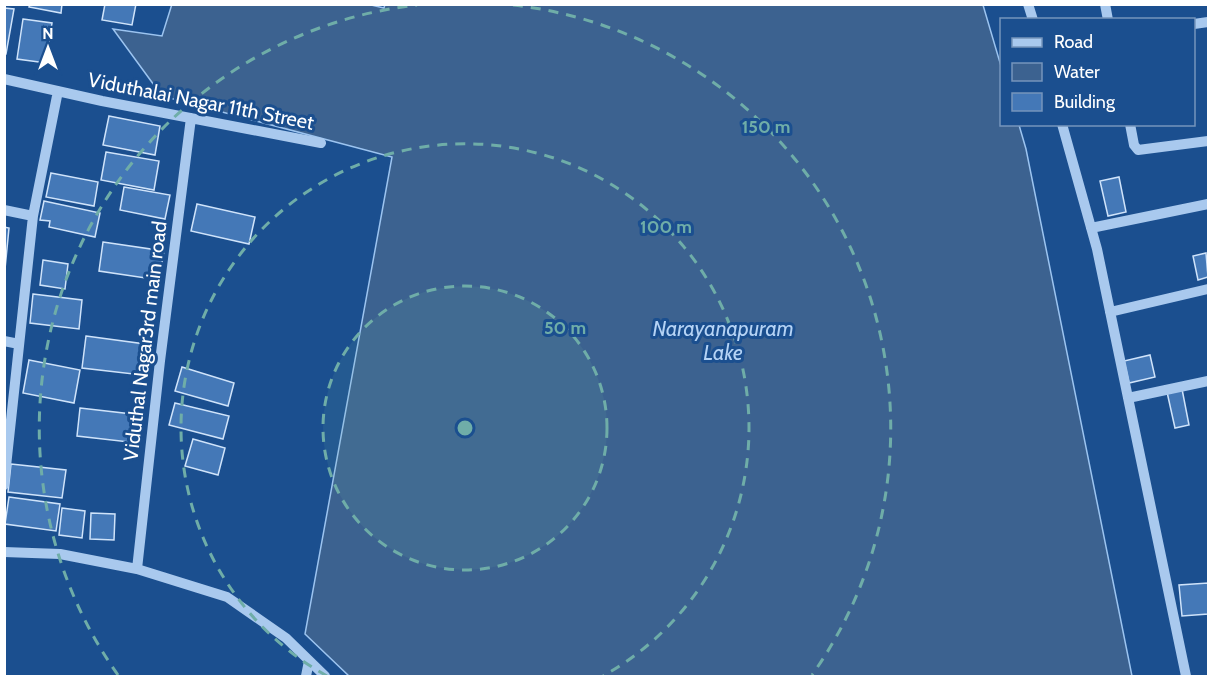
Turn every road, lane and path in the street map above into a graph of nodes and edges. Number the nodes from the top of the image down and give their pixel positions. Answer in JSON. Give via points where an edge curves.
{"nodes":[{"id":1,"x":4,"y":79,"type":"edge"},
{"id":2,"x":58,"y":91,"type":"junction"},
{"id":3,"x":191,"y":118,"type":"junction"},
{"id":4,"x":1063,"y":126,"type":"edge"},
{"id":5,"x":1130,"y":126,"type":"edge"},
{"id":6,"x":1209,"y":141,"type":"edge"},
{"id":7,"x":321,"y":142,"type":"dead end"},
{"id":8,"x":1209,"y":204,"type":"edge"},
{"id":9,"x":4,"y":210,"type":"edge"},
{"id":10,"x":33,"y":216,"type":"junction"},
{"id":11,"x":1091,"y":228,"type":"junction"},
{"id":12,"x":1209,"y":289,"type":"edge"},
{"id":13,"x":1110,"y":312,"type":"junction"},
{"id":14,"x":4,"y":341,"type":"edge"},
{"id":15,"x":19,"y":344,"type":"junction"},
{"id":16,"x":1209,"y":381,"type":"edge"},
{"id":17,"x":1128,"y":398,"type":"junction"},
{"id":18,"x":4,"y":485,"type":"edge"},
{"id":19,"x":4,"y":552,"type":"edge"},
{"id":20,"x":137,"y":569,"type":"junction"},
{"id":21,"x":309,"y":661,"type":"junction"},
{"id":22,"x":306,"y":676,"type":"edge"},
{"id":23,"x":325,"y":676,"type":"edge"},
{"id":24,"x":1186,"y":676,"type":"edge"}],
"edges":[{"from":1,"to":2,"type":"street","name":"Viduthalai Nagar 11th Street"},
{"from":2,"to":3,"type":"street","name":"Viduthalai Nagar 11th Street"},
{"from":2,"to":10,"type":"street"},
{"from":3,"to":7,"type":"street","name":"Viduthalai Nagar 11th Street"},
{"from":3,"to":20,"type":"street","name":"Viduthal Nagar3rd main road"},
{"from":4,"to":11,"type":"street"},
{"from":5,"to":6,"type":"street","via":[[1138,150]]},
{"from":8,"to":11,"type":"street"},
{"from":9,"to":10,"type":"street"},
{"from":10,"to":15,"type":"street"},
{"from":11,"to":13,"type":"street"},
{"from":12,"to":13,"type":"street"},
{"from":13,"to":17,"type":"street"},
{"from":14,"to":15,"type":"street"},
{"from":15,"to":18,"type":"street"},
{"from":16,"to":17,"type":"street"},
{"from":17,"to":24,"type":"street"},
{"from":19,"to":20,"type":"street","via":[[60,554]]},
{"from":20,"to":21,"type":"street","via":[[227,597],[286,638]]},
{"from":21,"to":22,"type":"street"},
{"from":21,"to":23,"type":"street"}]}
